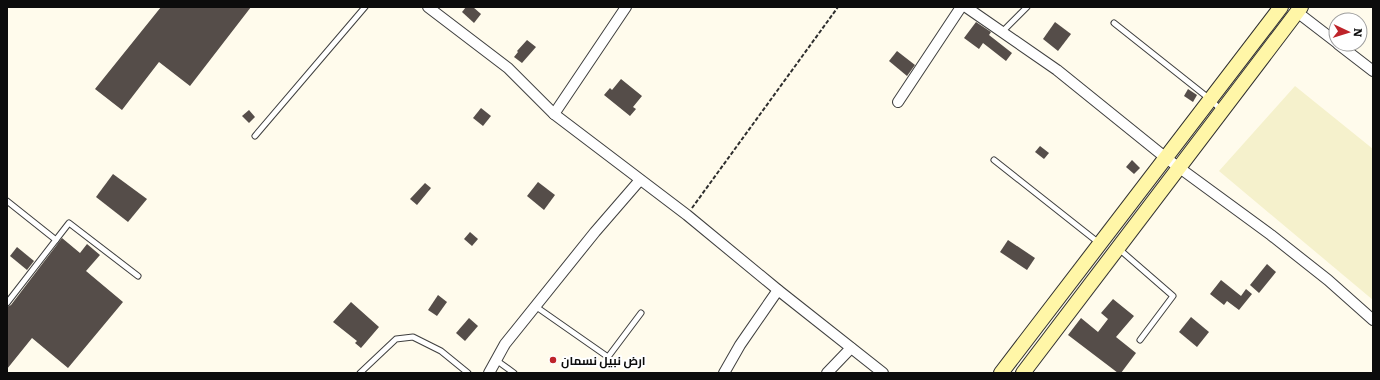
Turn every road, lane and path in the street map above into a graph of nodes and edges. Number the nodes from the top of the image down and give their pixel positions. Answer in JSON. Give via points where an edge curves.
{"nodes":[{"id":1,"x":365,"y":7,"type":"edge"},
{"id":2,"x":428,"y":7,"type":"edge"},
{"id":3,"x":626,"y":7,"type":"edge"},
{"id":4,"x":838,"y":7,"type":"edge"},
{"id":5,"x":961,"y":7,"type":"edge"},
{"id":6,"x":966,"y":7,"type":"edge"},
{"id":7,"x":1027,"y":7,"type":"edge"},
{"id":8,"x":1282,"y":7,"type":"edge"},
{"id":9,"x":1299,"y":9,"type":"edge"},
{"id":10,"x":1114,"y":23,"type":"dead end"},
{"id":11,"x":1003,"y":31,"type":"junction"},
{"id":12,"x":1328,"y":35,"type":"edge"},
{"id":13,"x":1349,"y":52,"type":"edge"},
{"id":14,"x":1373,"y":71,"type":"edge"},
{"id":15,"x":1211,"y":100,"type":"junction"},
{"id":16,"x":898,"y":102,"type":"dead end"},
{"id":17,"x":1222,"y":111,"type":"junction"},
{"id":18,"x":554,"y":114,"type":"junction"},
{"id":19,"x":255,"y":136,"type":"dead end"},
{"id":20,"x":1166,"y":158,"type":"junction"},
{"id":21,"x":994,"y":160,"type":"dead end"},
{"id":22,"x":1180,"y":167,"type":"junction"},
{"id":23,"x":640,"y":180,"type":"junction"},
{"id":24,"x":7,"y":201,"type":"edge"},
{"id":25,"x":687,"y":215,"type":"junction"},
{"id":26,"x":56,"y":240,"type":"junction"},
{"id":27,"x":1100,"y":244,"type":"junction"},
{"id":28,"x":1118,"y":248,"type":"junction"},
{"id":29,"x":138,"y":276,"type":"dead end"},
{"id":30,"x":778,"y":290,"type":"junction"},
{"id":31,"x":7,"y":303,"type":"edge"},
{"id":32,"x":535,"y":306,"type":"junction"},
{"id":33,"x":641,"y":313,"type":"dead end"},
{"id":34,"x":1373,"y":320,"type":"edge"},
{"id":35,"x":1140,"y":340,"type":"dead end"},
{"id":36,"x":850,"y":348,"type":"junction"},
{"id":37,"x":496,"y":360,"type":"junction"},
{"id":38,"x":360,"y":373,"type":"edge"},
{"id":39,"x":468,"y":373,"type":"edge"},
{"id":40,"x":489,"y":373,"type":"edge"},
{"id":41,"x":514,"y":373,"type":"edge"},
{"id":42,"x":724,"y":373,"type":"edge"},
{"id":43,"x":827,"y":373,"type":"edge"},
{"id":44,"x":883,"y":373,"type":"edge"},
{"id":45,"x":1001,"y":373,"type":"edge"},
{"id":46,"x":1023,"y":373,"type":"edge"}],
"edges":[{"from":1,"to":19,"type":"lane"},
{"from":2,"to":18,"type":"street","via":[[508,68]]},
{"from":3,"to":18,"type":"street"},
{"from":4,"to":25,"type":"path"},
{"from":5,"to":16,"type":"street"},
{"from":6,"to":11,"type":"street"},
{"from":7,"to":11,"type":"lane"},
{"from":8,"to":15,"type":"street"},
{"from":9,"to":12,"type":"street"},
{"from":9,"to":17,"type":"street"},
{"from":10,"to":15,"type":"lane"},
{"from":11,"to":20,"type":"street","via":[[1057,70]]},
{"from":13,"to":14,"type":"street"},
{"from":15,"to":17,"type":"lane"},
{"from":15,"to":20,"type":"street"},
{"from":17,"to":22,"type":"street"},
{"from":18,"to":23,"type":"street"},
{"from":20,"to":22,"type":"street"},
{"from":20,"to":27,"type":"street"},
{"from":21,"to":27,"type":"lane"},
{"from":22,"to":28,"type":"street"},
{"from":22,"to":34,"type":"street","via":[[1271,234]]},
{"from":23,"to":25,"type":"street"},
{"from":23,"to":32,"type":"street"},
{"from":24,"to":26,"type":"lane"},
{"from":25,"to":30,"type":"street"},
{"from":26,"to":29,"type":"lane","via":[[70,223]]},
{"from":26,"to":31,"type":"lane"},
{"from":27,"to":45,"type":"street"},
{"from":28,"to":35,"type":"lane","via":[[1172,296]]},
{"from":28,"to":46,"type":"street"},
{"from":30,"to":36,"type":"street"},
{"from":30,"to":42,"type":"street"},
{"from":32,"to":33,"type":"lane","via":[[608,357]]},
{"from":32,"to":37,"type":"street","via":[[505,344]]},
{"from":36,"to":43,"type":"street"},
{"from":36,"to":44,"type":"street"},
{"from":37,"to":40,"type":"street"},
{"from":37,"to":41,"type":"lane"},
{"from":38,"to":39,"type":"lane","via":[[396,339],[413,337],[441,350]]}]}
